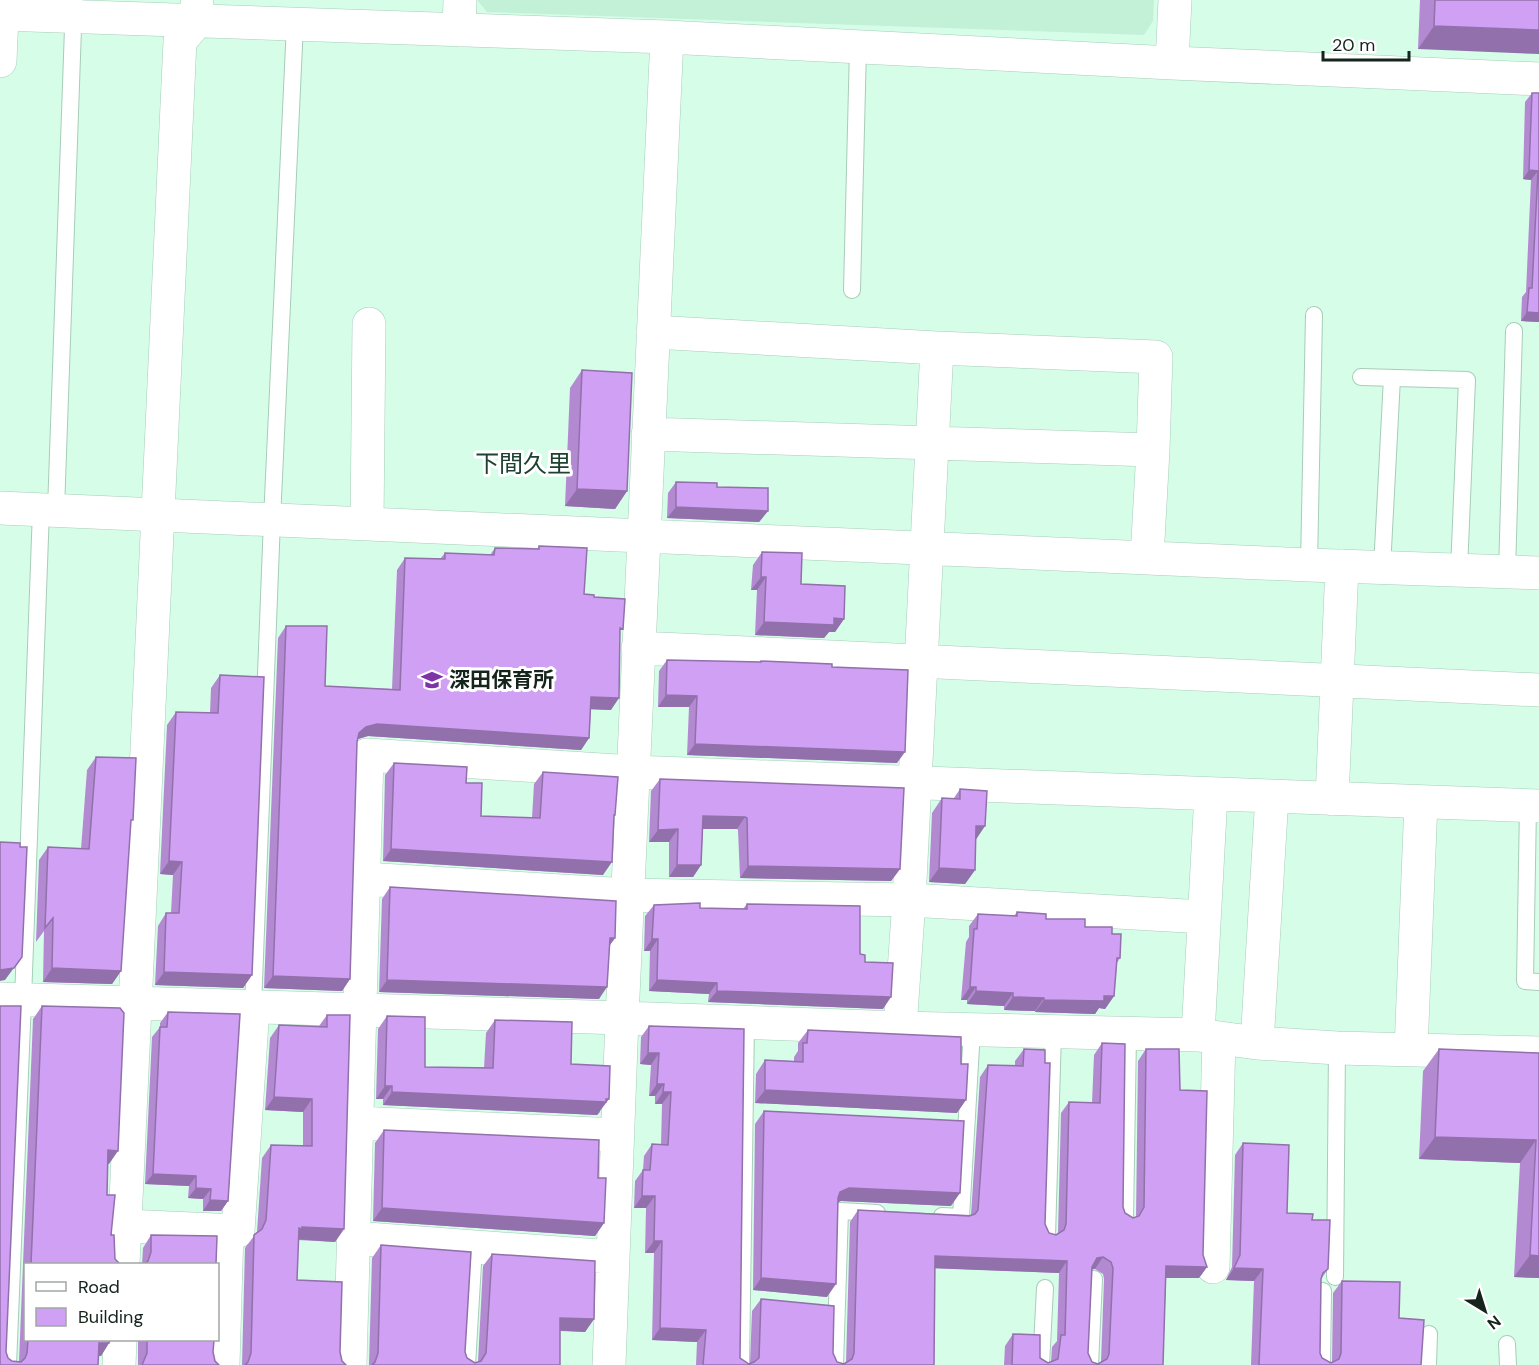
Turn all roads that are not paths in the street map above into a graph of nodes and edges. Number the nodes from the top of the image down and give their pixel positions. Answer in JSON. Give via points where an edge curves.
{"nodes":[{"id":1,"x":1175,"y":0,"type":"edge"},
{"id":2,"x":73,"y":8,"type":"edge"},
{"id":3,"x":197,"y":10,"type":"edge"},
{"id":4,"x":1,"y":14,"type":"edge"},
{"id":5,"x":459,"y":15,"type":"edge"},
{"id":6,"x":295,"y":24,"type":"junction"},
{"id":7,"x":667,"y":37,"type":"junction"},
{"id":8,"x":858,"y":47,"type":"junction"},
{"id":9,"x":0,"y":61,"type":"edge"},
{"id":10,"x":1172,"y":63,"type":"junction"},
{"id":11,"x":1539,"y":79,"type":"edge"},
{"id":12,"x":852,"y":290,"type":"dead end"},
{"id":13,"x":1314,"y":315,"type":"dead end"},
{"id":14,"x":369,"y":324,"type":"dead end"},
{"id":15,"x":1514,"y":331,"type":"dead end"},
{"id":16,"x":653,"y":332,"type":"junction"},
{"id":17,"x":937,"y":348,"type":"junction"},
{"id":18,"x":1361,"y":378,"type":"dead end"},
{"id":19,"x":1392,"y":378,"type":"junction"},
{"id":20,"x":648,"y":434,"type":"junction"},
{"id":21,"x":932,"y":442,"type":"junction"},
{"id":22,"x":1153,"y":450,"type":"junction"},
{"id":23,"x":0,"y":508,"type":"edge"},
{"id":24,"x":48,"y":510,"type":"junction"},
{"id":25,"x":159,"y":515,"type":"junction"},
{"id":26,"x":272,"y":520,"type":"junction"},
{"id":27,"x":368,"y":524,"type":"junction"},
{"id":28,"x":643,"y":536,"type":"junction"},
{"id":29,"x":927,"y":549,"type":"junction"},
{"id":30,"x":1147,"y":558,"type":"junction"},
{"id":31,"x":1309,"y":565,"type":"junction"},
{"id":32,"x":1342,"y":566,"type":"junction"},
{"id":33,"x":1382,"y":568,"type":"junction"},
{"id":34,"x":1459,"y":570,"type":"junction"},
{"id":35,"x":1507,"y":572,"type":"junction"},
{"id":36,"x":1539,"y":573,"type":"edge"},
{"id":37,"x":638,"y":648,"type":"junction"},
{"id":38,"x":921,"y":661,"type":"junction"},
{"id":39,"x":1337,"y":681,"type":"junction"},
{"id":40,"x":1539,"y":690,"type":"edge"},
{"id":41,"x":633,"y":772,"type":"junction"},
{"id":42,"x":915,"y":783,"type":"junction"},
{"id":43,"x":1211,"y":794,"type":"junction"},
{"id":44,"x":1272,"y":796,"type":"junction"},
{"id":45,"x":1332,"y":799,"type":"junction"},
{"id":46,"x":1421,"y":802,"type":"junction"},
{"id":47,"x":1534,"y":806,"type":"edge"},
{"id":48,"x":364,"y":879,"type":"junction"},
{"id":49,"x":628,"y":895,"type":"junction"},
{"id":50,"x":909,"y":900,"type":"junction"},
{"id":51,"x":1204,"y":917,"type":"junction"},
{"id":52,"x":1539,"y":982,"type":"edge"},
{"id":53,"x":12,"y":1000,"type":"edge"},
{"id":54,"x":135,"y":1003,"type":"junction"},
{"id":55,"x":253,"y":1007,"type":"junction"},
{"id":56,"x":360,"y":1010,"type":"junction"},
{"id":57,"x":622,"y":1018,"type":"junction"},
{"id":58,"x":746,"y":1022,"type":"junction"},
{"id":59,"x":900,"y":1029,"type":"junction"},
{"id":60,"x":972,"y":1030,"type":"junction"},
{"id":61,"x":1053,"y":1032,"type":"junction"},
{"id":62,"x":1128,"y":1034,"type":"junction"},
{"id":63,"x":1208,"y":1036,"type":"junction"},
{"id":64,"x":1257,"y":1043,"type":"junction"},
{"id":65,"x":1337,"y":1048,"type":"junction"},
{"id":66,"x":1411,"y":1050,"type":"junction"},
{"id":67,"x":1539,"y":1053,"type":"edge"},
{"id":68,"x":357,"y":1123,"type":"junction"},
{"id":69,"x":618,"y":1135,"type":"junction"},
{"id":70,"x":895,"y":1214,"type":"edge"},
{"id":71,"x":928,"y":1216,"type":"edge"},
{"id":72,"x":1125,"y":1219,"type":"edge"},
{"id":73,"x":125,"y":1226,"type":"junction"},
{"id":74,"x":226,"y":1230,"type":"junction"},
{"id":75,"x":1047,"y":1236,"type":"edge"},
{"id":76,"x":353,"y":1239,"type":"junction"},
{"id":77,"x":474,"y":1247,"type":"junction"},
{"id":78,"x":613,"y":1257,"type":"junction"},
{"id":79,"x":123,"y":1263,"type":"edge"},
{"id":80,"x":1213,"y":1267,"type":"dead end"},
{"id":81,"x":1335,"y":1277,"type":"dead end"},
{"id":82,"x":1094,"y":1279,"type":"edge"},
{"id":83,"x":1045,"y":1288,"type":"dead end"},
{"id":84,"x":1323,"y":1292,"type":"edge"},
{"id":85,"x":1429,"y":1334,"type":"dead end"},
{"id":86,"x":120,"y":1341,"type":"edge"},
{"id":87,"x":1508,"y":1344,"type":"dead end"},
{"id":88,"x":8,"y":1365,"type":"edge"},
{"id":89,"x":119,"y":1365,"type":"edge"},
{"id":90,"x":223,"y":1365,"type":"edge"},
{"id":91,"x":350,"y":1365,"type":"edge"},
{"id":92,"x":467,"y":1365,"type":"edge"},
{"id":93,"x":609,"y":1365,"type":"edge"},
{"id":94,"x":741,"y":1365,"type":"edge"},
{"id":95,"x":835,"y":1365,"type":"edge"},
{"id":96,"x":1041,"y":1365,"type":"edge"},
{"id":97,"x":1090,"y":1365,"type":"edge"},
{"id":98,"x":1322,"y":1365,"type":"edge"},
{"id":99,"x":1428,"y":1365,"type":"edge"},
{"id":100,"x":1508,"y":1365,"type":"edge"}],
"edges":[{"from":1,"to":10,"type":"street"},
{"from":2,"to":3,"type":"street"},
{"from":2,"to":4,"type":"street"},
{"from":2,"to":24,"type":"lane"},
{"from":3,"to":6,"type":"street"},
{"from":3,"to":25,"type":"street","via":[[180,40]]},
{"from":4,"to":9,"type":"street"},
{"from":5,"to":6,"type":"street"},
{"from":5,"to":7,"type":"street"},
{"from":6,"to":26,"type":"lane"},
{"from":7,"to":8,"type":"street"},
{"from":7,"to":16,"type":"street"},
{"from":8,"to":10,"type":"street"},
{"from":8,"to":12,"type":"lane"},
{"from":10,"to":11,"type":"street"},
{"from":13,"to":31,"type":"lane"},
{"from":14,"to":27,"type":"street"},
{"from":15,"to":35,"type":"lane"},
{"from":16,"to":17,"type":"street"},
{"from":16,"to":20,"type":"street"},
{"from":17,"to":21,"type":"street"},
{"from":17,"to":22,"type":"street","via":[[1156,357]]},
{"from":18,"to":19,"type":"lane"},
{"from":19,"to":33,"type":"lane"},
{"from":19,"to":34,"type":"lane","via":[[1467,380]]},
{"from":20,"to":21,"type":"street"},
{"from":20,"to":28,"type":"street"},
{"from":21,"to":22,"type":"street"},
{"from":21,"to":29,"type":"street"},
{"from":22,"to":30,"type":"street"},
{"from":23,"to":24,"type":"street"},
{"from":24,"to":25,"type":"street"},
{"from":24,"to":53,"type":"lane"},
{"from":25,"to":26,"type":"street"},
{"from":25,"to":54,"type":"street"},
{"from":26,"to":27,"type":"street"},
{"from":26,"to":55,"type":"lane"},
{"from":27,"to":28,"type":"street"},
{"from":28,"to":29,"type":"street"},
{"from":28,"to":37,"type":"street"},
{"from":29,"to":30,"type":"street"},
{"from":29,"to":38,"type":"street"},
{"from":30,"to":31,"type":"street"},
{"from":31,"to":32,"type":"street"},
{"from":32,"to":33,"type":"street"},
{"from":32,"to":39,"type":"street"},
{"from":33,"to":34,"type":"street"},
{"from":34,"to":35,"type":"street"},
{"from":35,"to":36,"type":"street"},
{"from":37,"to":38,"type":"street"},
{"from":37,"to":41,"type":"street"},
{"from":38,"to":39,"type":"street"},
{"from":38,"to":42,"type":"street"},
{"from":39,"to":40,"type":"street"},
{"from":39,"to":45,"type":"street"},
{"from":41,"to":42,"type":"street"},
{"from":41,"to":48,"type":"street","via":[[367,755]]},
{"from":41,"to":49,"type":"street"},
{"from":42,"to":43,"type":"street"},
{"from":42,"to":50,"type":"street"},
{"from":43,"to":44,"type":"street"},
{"from":43,"to":51,"type":"street"},
{"from":44,"to":45,"type":"street"},
{"from":44,"to":64,"type":"street"},
{"from":45,"to":46,"type":"street"},
{"from":46,"to":47,"type":"street"},
{"from":46,"to":66,"type":"street"},
{"from":47,"to":52,"type":"lane","via":[[1525,981]]},
{"from":48,"to":49,"type":"street"},
{"from":48,"to":56,"type":"street"},
{"from":49,"to":50,"type":"street"},
{"from":49,"to":57,"type":"street"},
{"from":50,"to":51,"type":"street"},
{"from":50,"to":59,"type":"street"},
{"from":51,"to":63,"type":"street"},
{"from":53,"to":54,"type":"street"},
{"from":53,"to":88,"type":"lane"},
{"from":54,"to":55,"type":"street"},
{"from":54,"to":73,"type":"street"},
{"from":55,"to":56,"type":"street"},
{"from":55,"to":74,"type":"street","via":[[238,1231]]},
{"from":56,"to":57,"type":"street"},
{"from":56,"to":68,"type":"street"},
{"from":57,"to":58,"type":"street"},
{"from":57,"to":69,"type":"street"},
{"from":58,"to":59,"type":"street"},
{"from":58,"to":94,"type":"lane","via":[[750,1113],[748,1301]]},
{"from":59,"to":60,"type":"street"},
{"from":60,"to":61,"type":"street"},
{"from":60,"to":71,"type":"lane","via":[[960,1124],[961,1217]]},
{"from":61,"to":62,"type":"street"},
{"from":61,"to":75,"type":"lane"},
{"from":62,"to":63,"type":"street"},
{"from":62,"to":72,"type":"lane"},
{"from":63,"to":64,"type":"street"},
{"from":63,"to":80,"type":"street"},
{"from":64,"to":65,"type":"street"},
{"from":65,"to":66,"type":"street"},
{"from":65,"to":81,"type":"lane"},
{"from":66,"to":67,"type":"street"},
{"from":68,"to":69,"type":"street"},
{"from":68,"to":76,"type":"street"},
{"from":69,"to":78,"type":"street"},
{"from":70,"to":95,"type":"lane","via":[[840,1211],[831,1307]]},
{"from":73,"to":74,"type":"street"},
{"from":73,"to":79,"type":"street"},
{"from":74,"to":90,"type":"street"},
{"from":76,"to":77,"type":"street"},
{"from":76,"to":91,"type":"street"},
{"from":77,"to":78,"type":"street"},
{"from":77,"to":92,"type":"lane"},
{"from":78,"to":93,"type":"street"},
{"from":82,"to":97,"type":"lane"},
{"from":83,"to":96,"type":"lane"},
{"from":84,"to":98,"type":"lane"},
{"from":85,"to":99,"type":"lane"},
{"from":86,"to":89,"type":"street"},
{"from":87,"to":100,"type":"lane"}]}
